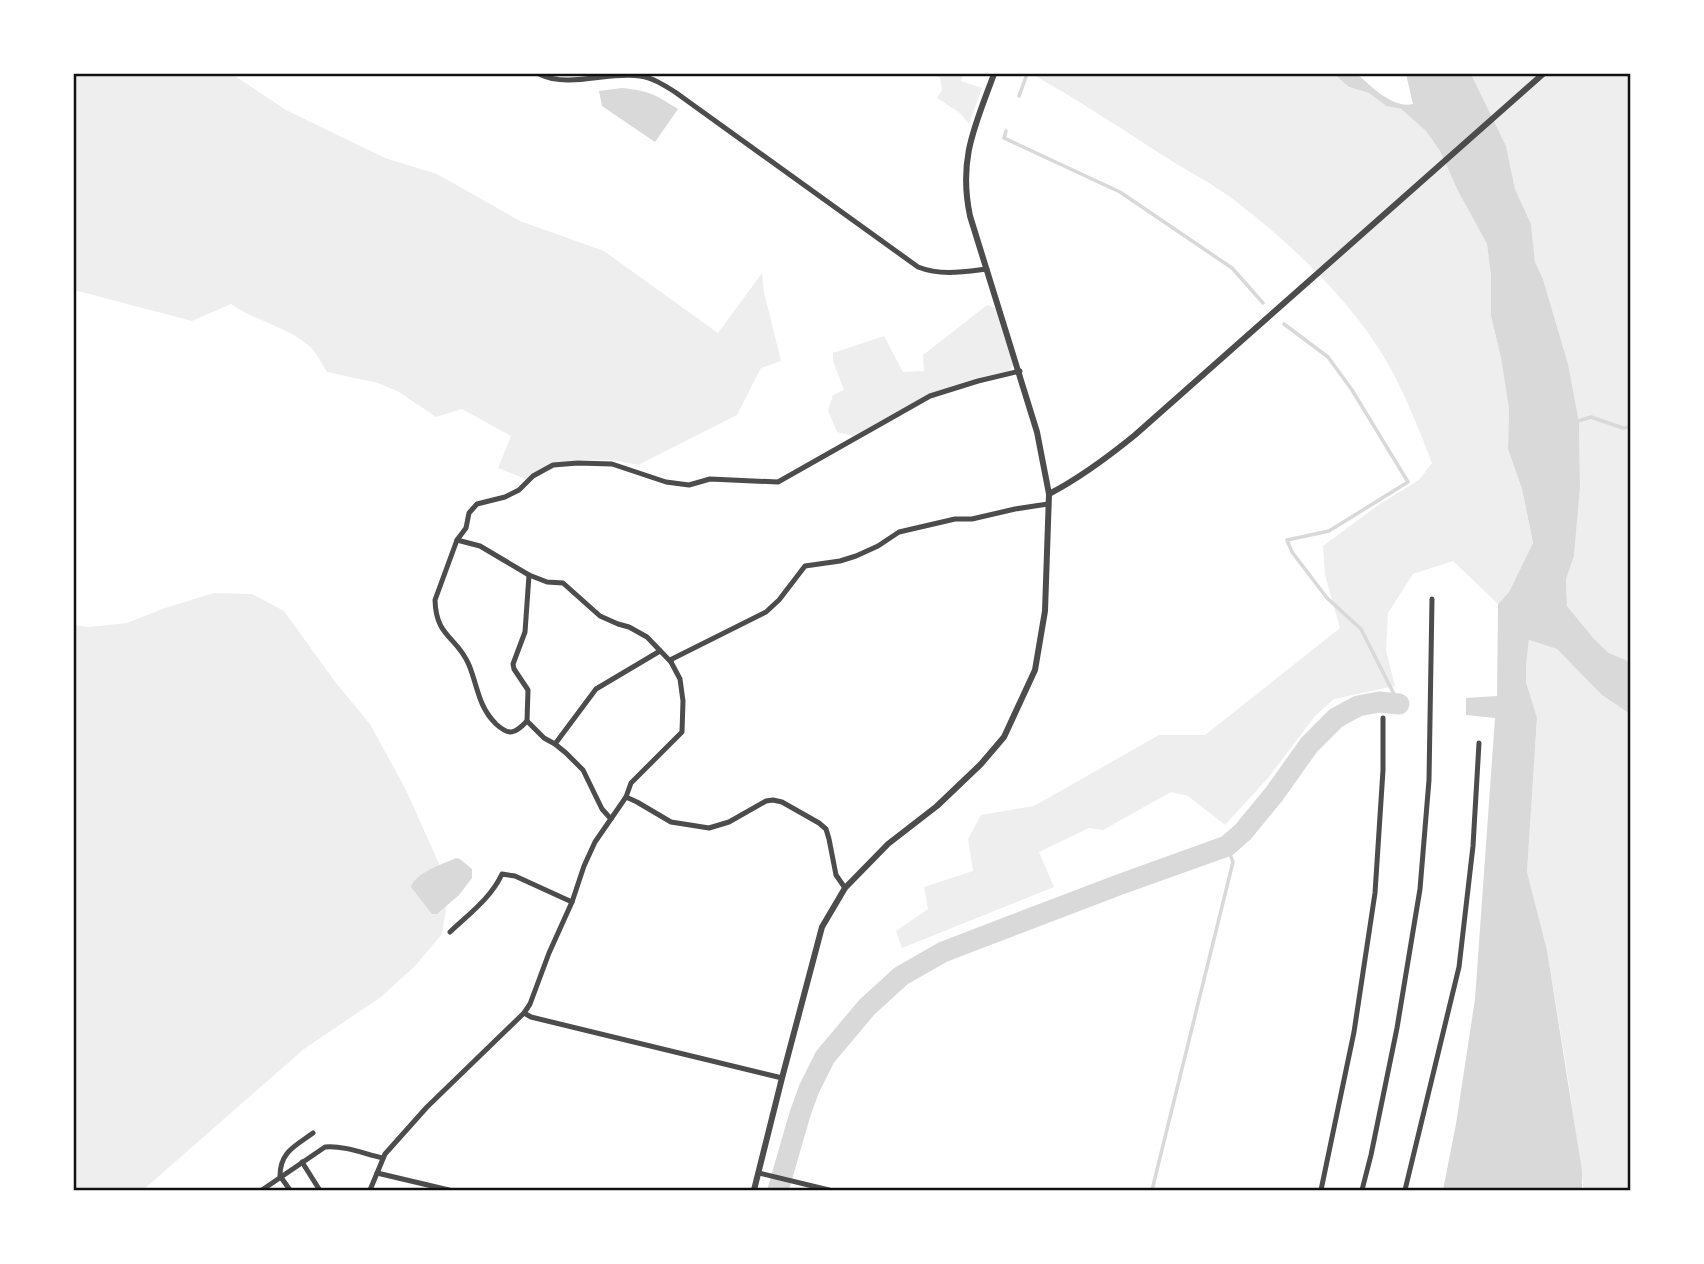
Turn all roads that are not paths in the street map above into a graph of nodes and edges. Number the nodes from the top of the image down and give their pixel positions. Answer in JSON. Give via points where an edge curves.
{"nodes":[{"id":1,"x":539,"y":74,"type":"edge"},
{"id":2,"x":994,"y":74,"type":"edge"},
{"id":3,"x":1544,"y":74,"type":"edge"},
{"id":4,"x":987,"y":269,"type":"junction"},
{"id":5,"x":1020,"y":371,"type":"junction"},
{"id":6,"x":1049,"y":494,"type":"junction"},
{"id":7,"x":1048,"y":505,"type":"junction"},
{"id":8,"x":457,"y":540,"type":"junction"},
{"id":9,"x":528,"y":575,"type":"junction"},
{"id":10,"x":1432,"y":599,"type":"dead end"},
{"id":11,"x":660,"y":651,"type":"junction"},
{"id":12,"x":671,"y":662,"type":"junction"},
{"id":13,"x":1383,"y":718,"type":"dead end"},
{"id":14,"x":527,"y":721,"type":"junction"},
{"id":15,"x":1479,"y":743,"type":"dead end"},
{"id":16,"x":555,"y":744,"type":"junction"},
{"id":17,"x":626,"y":797,"type":"junction"},
{"id":18,"x":611,"y":819,"type":"junction"},
{"id":19,"x":845,"y":888,"type":"junction"},
{"id":20,"x":572,"y":902,"type":"junction"},
{"id":21,"x":450,"y":932,"type":"dead end"},
{"id":22,"x":524,"y":1013,"type":"junction"},
{"id":23,"x":782,"y":1079,"type":"junction"},
{"id":24,"x":313,"y":1133,"type":"dead end"},
{"id":25,"x":383,"y":1158,"type":"junction"},
{"id":26,"x":302,"y":1162,"type":"junction"},
{"id":27,"x":377,"y":1173,"type":"junction"},
{"id":28,"x":759,"y":1173,"type":"junction"},
{"id":29,"x":280,"y":1176,"type":"junction"},
{"id":30,"x":319,"y":1189,"type":"dead end"},
{"id":31,"x":262,"y":1191,"type":"edge"},
{"id":32,"x":290,"y":1191,"type":"edge"},
{"id":33,"x":370,"y":1191,"type":"edge"},
{"id":34,"x":449,"y":1191,"type":"edge"},
{"id":35,"x":754,"y":1191,"type":"edge"},
{"id":36,"x":829,"y":1191,"type":"edge"},
{"id":37,"x":1321,"y":1191,"type":"edge"},
{"id":38,"x":1362,"y":1191,"type":"edge"},
{"id":39,"x":1405,"y":1191,"type":"edge"}],
"edges":[{"from":1,"to":4,"type":"street","via":[[559,80],[628,75],[652,79],[918,267],[947,274]]},
{"from":2,"to":4,"type":"street","via":[[966,158],[970,216]]},
{"from":3,"to":6,"type":"street","via":[[1135,435]]},
{"from":4,"to":5,"type":"street"},
{"from":5,"to":6,"type":"street"},
{"from":5,"to":8,"type":"street","via":[[930,396],[778,482],[709,479],[689,485],[612,464],[553,465],[519,491],[477,504]]},
{"from":6,"to":7,"type":"street"},
{"from":7,"to":12,"type":"street","via":[[900,532],[856,556],[805,566],[766,612]]},
{"from":7,"to":19,"type":"street","via":[[1045,611],[1035,670],[1004,737],[937,806],[888,844]]},
{"from":8,"to":9,"type":"street","via":[[480,546]]},
{"from":8,"to":14,"type":"street","via":[[435,600],[440,626],[466,658],[489,717],[511,733]]},
{"from":9,"to":11,"type":"street","via":[[563,583],[600,616],[647,637]]},
{"from":9,"to":14,"type":"street","via":[[524,632],[513,664],[528,690]]},
{"from":10,"to":38,"type":"street","via":[[1429,780],[1420,889],[1397,1028]]},
{"from":11,"to":12,"type":"street"},
{"from":11,"to":16,"type":"street","via":[[596,689]]},
{"from":12,"to":17,"type":"street","via":[[680,679],[682,732],[631,783]]},
{"from":13,"to":37,"type":"street","via":[[1375,893],[1354,1032]]},
{"from":14,"to":16,"type":"street"},
{"from":15,"to":39,"type":"street","via":[[1459,967]]},
{"from":16,"to":18,"type":"street","via":[[583,770]]},
{"from":17,"to":18,"type":"street"},
{"from":17,"to":19,"type":"street","via":[[671,822],[709,828],[766,801],[782,802],[826,829],[836,875]]},
{"from":18,"to":20,"type":"street","via":[[589,854]]},
{"from":19,"to":23,"type":"street","via":[[822,927]]},
{"from":20,"to":21,"type":"street","via":[[502,874],[489,895]]},
{"from":20,"to":22,"type":"street"},
{"from":22,"to":23,"type":"street"},
{"from":22,"to":25,"type":"street","via":[[427,1107]]},
{"from":23,"to":28,"type":"street"},
{"from":24,"to":29,"type":"street","via":[[285,1153]]},
{"from":25,"to":26,"type":"street","via":[[329,1146]]},
{"from":25,"to":27,"type":"street"},
{"from":26,"to":29,"type":"street"},
{"from":26,"to":30,"type":"street"},
{"from":27,"to":33,"type":"street"},
{"from":27,"to":34,"type":"street"},
{"from":28,"to":35,"type":"street"},
{"from":28,"to":36,"type":"street"},
{"from":29,"to":31,"type":"street"},
{"from":29,"to":32,"type":"street"}]}
